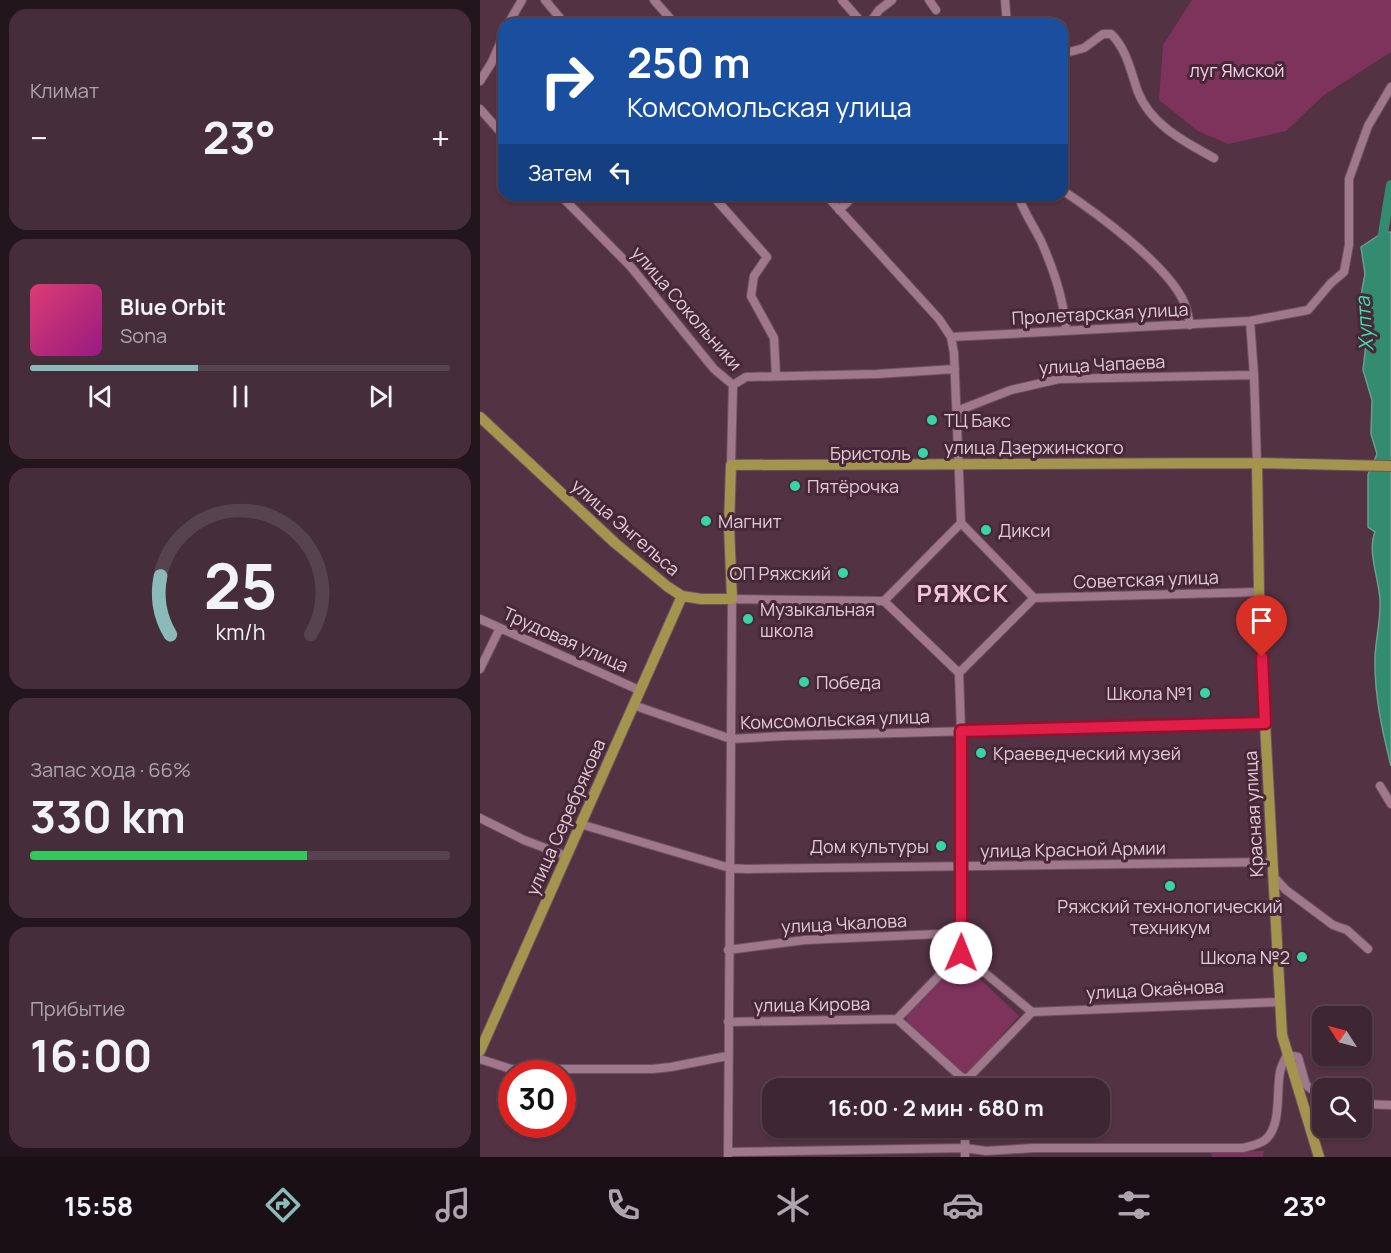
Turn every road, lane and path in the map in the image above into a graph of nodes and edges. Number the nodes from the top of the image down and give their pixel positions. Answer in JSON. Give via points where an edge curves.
{"nodes":[{"id":1,"x":522,"y":0,"type":"edge"},
{"id":2,"x":545,"y":0,"type":"edge"},
{"id":3,"x":842,"y":0,"type":"edge"},
{"id":4,"x":892,"y":0,"type":"edge"},
{"id":5,"x":929,"y":0,"type":"edge"},
{"id":6,"x":1005,"y":0,"type":"edge"},
{"id":7,"x":660,"y":2,"type":"edge"},
{"id":8,"x":936,"y":10,"type":"dead end"},
{"id":9,"x":512,"y":18,"type":"edge"},
{"id":10,"x":560,"y":18,"type":"edge"},
{"id":11,"x":671,"y":18,"type":"edge"},
{"id":12,"x":858,"y":18,"type":"edge"},
{"id":13,"x":870,"y":18,"type":"edge"},
{"id":14,"x":1006,"y":18,"type":"edge"},
{"id":15,"x":498,"y":48,"type":"edge"},
{"id":16,"x":1068,"y":52,"type":"edge"},
{"id":17,"x":480,"y":81,"type":"edge"},
{"id":18,"x":1391,"y":87,"type":"edge"},
{"id":19,"x":480,"y":109,"type":"edge"},
{"id":20,"x":498,"y":129,"type":"edge"},
{"id":21,"x":1214,"y":158,"type":"dead end"},
{"id":22,"x":1068,"y":194,"type":"edge"},
{"id":23,"x":566,"y":201,"type":"edge"},
{"id":24,"x":717,"y":201,"type":"edge"},
{"id":25,"x":831,"y":201,"type":"edge"},
{"id":26,"x":849,"y":201,"type":"edge"},
{"id":27,"x":1020,"y":201,"type":"edge"},
{"id":28,"x":839,"y":210,"type":"junction"},
{"id":29,"x":1250,"y":321,"type":"junction"},
{"id":30,"x":1190,"y":325,"type":"junction"},
{"id":31,"x":1066,"y":330,"type":"junction"},
{"id":32,"x":951,"y":337,"type":"junction"},
{"id":33,"x":955,"y":369,"type":"junction"},
{"id":34,"x":1254,"y":375,"type":"junction"},
{"id":35,"x":776,"y":376,"type":"junction"},
{"id":36,"x":733,"y":385,"type":"junction"},
{"id":37,"x":957,"y":411,"type":"junction"},
{"id":38,"x":480,"y":417,"type":"edge"},
{"id":39,"x":1257,"y":463,"type":"junction"},
{"id":40,"x":731,"y":465,"type":"junction"},
{"id":41,"x":957,"y":465,"type":"junction"},
{"id":42,"x":1391,"y":466,"type":"edge"},
{"id":43,"x":961,"y":523,"type":"junction"},
{"id":44,"x":1259,"y":592,"type":"junction"},
{"id":45,"x":682,"y":596,"type":"junction"},
{"id":46,"x":1034,"y":598,"type":"junction"},
{"id":47,"x":732,"y":599,"type":"junction"},
{"id":48,"x":884,"y":601,"type":"junction"},
{"id":49,"x":480,"y":618,"type":"edge"},
{"id":50,"x":500,"y":628,"type":"junction"},
{"id":51,"x":480,"y":669,"type":"edge"},
{"id":52,"x":959,"y":674,"type":"junction"},
{"id":53,"x":639,"y":690,"type":"junction"},
{"id":54,"x":633,"y":705,"type":"junction"},
{"id":55,"x":1265,"y":723,"type":"junction"},
{"id":56,"x":961,"y":731,"type":"junction"},
{"id":57,"x":731,"y":739,"type":"junction"},
{"id":58,"x":1380,"y":786,"type":"dead end"},
{"id":59,"x":1391,"y":804,"type":"edge"},
{"id":60,"x":480,"y":818,"type":"edge"},
{"id":61,"x":580,"y":824,"type":"junction"},
{"id":62,"x":566,"y":856,"type":"junction"},
{"id":63,"x":1272,"y":862,"type":"junction"},
{"id":64,"x":961,"y":867,"type":"junction"},
{"id":65,"x":730,"y":868,"type":"junction"},
{"id":66,"x":1273,"y":876,"type":"junction"},
{"id":67,"x":961,"y":933,"type":"junction"},
{"id":68,"x":1368,"y":949,"type":"dead end"},
{"id":69,"x":728,"y":950,"type":"junction"},
{"id":70,"x":961,"y":953,"type":"junction"},
{"id":71,"x":1280,"y":1002,"type":"junction"},
{"id":72,"x":1032,"y":1012,"type":"junction"},
{"id":73,"x":897,"y":1018,"type":"junction"},
{"id":74,"x":728,"y":1022,"type":"junction"},
{"id":75,"x":480,"y":1051,"type":"edge"},
{"id":76,"x":1287,"y":1055,"type":"junction"},
{"id":77,"x":728,"y":1056,"type":"junction"},
{"id":78,"x":480,"y":1059,"type":"edge"},
{"id":79,"x":964,"y":1078,"type":"edge"},
{"id":80,"x":967,"y":1078,"type":"edge"},
{"id":81,"x":1312,"y":1090,"type":"edge"},
{"id":82,"x":1372,"y":1104,"type":"edge"},
{"id":83,"x":1391,"y":1105,"type":"edge"},
{"id":84,"x":965,"y":1152,"type":"edge"},
{"id":85,"x":728,"y":1155,"type":"edge"},
{"id":86,"x":1319,"y":1157,"type":"edge"}],
"edges":[{"from":1,"to":9,"type":"street"},
{"from":2,"to":10,"type":"street"},
{"from":3,"to":12,"type":"street"},
{"from":4,"to":13,"type":"street"},
{"from":5,"to":8,"type":"street"},
{"from":6,"to":14,"type":"street"},
{"from":7,"to":11,"type":"street"},
{"from":15,"to":17,"type":"street"},
{"from":16,"to":21,"type":"street","via":[[1084,48],[1103,34],[1111,34],[1119,43],[1139,94],[1153,116],[1174,135]]},
{"from":18,"to":29,"type":"street","name":"Пролетарская улица","via":[[1368,126],[1349,179],[1349,245],[1344,272],[1308,310]]},
{"from":19,"to":20,"type":"street"},
{"from":22,"to":30,"type":"street","via":[[1147,257],[1177,290],[1188,310]]},
{"from":23,"to":36,"type":"street","name":"улица Сокольники","via":[[631,267],[714,369]]},
{"from":24,"to":35,"type":"street","via":[[767,257],[754,276],[751,296],[774,338]]},
{"from":25,"to":28,"type":"street"},
{"from":26,"to":28,"type":"street"},
{"from":27,"to":31,"type":"street","via":[[1049,262]]},
{"from":28,"to":32,"type":"street"},
{"from":29,"to":30,"type":"street","name":"Пролетарская улица"},
{"from":29,"to":34,"type":"street"},
{"from":30,"to":31,"type":"street","name":"Пролетарская улица"},
{"from":31,"to":32,"type":"street","name":"Пролетарская улица"},
{"from":32,"to":33,"type":"street"},
{"from":33,"to":35,"type":"street"},
{"from":33,"to":37,"type":"street"},
{"from":34,"to":37,"type":"street","name":"улица Чапаева","via":[[1059,379],[1011,390]]},
{"from":34,"to":39,"type":"street"},
{"from":35,"to":36,"type":"street","via":[[746,377]]},
{"from":36,"to":40,"type":"street","name":"улица Сокольники"},
{"from":37,"to":41,"type":"street"},
{"from":38,"to":45,"type":"main road","name":"улица Энгельса","via":[[615,543]]},
{"from":39,"to":41,"type":"main road","name":"улица Дзержинского"},
{"from":39,"to":42,"type":"main road","name":"улица Дзержинского"},
{"from":39,"to":44,"type":"main road","name":"Красная улица"},
{"from":40,"to":41,"type":"main road","name":"улица Дзержинского"},
{"from":40,"to":47,"type":"main road"},
{"from":41,"to":43,"type":"street"},
{"from":43,"to":46,"type":"street"},
{"from":43,"to":48,"type":"street"},
{"from":44,"to":46,"type":"street","name":"Советская улица"},
{"from":44,"to":55,"type":"main road","name":"Красная улица"},
{"from":45,"to":47,"type":"main road","name":"улица Энгельса"},
{"from":45,"to":53,"type":"main road","name":"улица Серебрякова"},
{"from":46,"to":52,"type":"street"},
{"from":47,"to":48,"type":"street","name":"улица Энгельса"},
{"from":47,"to":57,"type":"street"},
{"from":48,"to":52,"type":"street"},
{"from":49,"to":50,"type":"street","name":"Трудовая улица"},
{"from":50,"to":51,"type":"street"},
{"from":50,"to":53,"type":"street","name":"Трудовая улица"},
{"from":52,"to":56,"type":"street"},
{"from":53,"to":54,"type":"main road","name":"улица Серебрякова"},
{"from":54,"to":57,"type":"street"},
{"from":54,"to":61,"type":"main road","name":"улица Серебрякова"},
{"from":55,"to":56,"type":"street","name":"Комсомольская улица"},
{"from":55,"to":63,"type":"main road","name":"Красная улица"},
{"from":56,"to":57,"type":"street","name":"Комсомольская улица"},
{"from":56,"to":64,"type":"street"},
{"from":57,"to":65,"type":"street"},
{"from":58,"to":59,"type":"street"},
{"from":60,"to":62,"type":"street"},
{"from":61,"to":62,"type":"main road","name":"улица Серебрякова"},
{"from":61,"to":65,"type":"street","name":"улица Красной Армии"},
{"from":62,"to":75,"type":"main road","name":"улица Серебрякова"},
{"from":63,"to":64,"type":"street","name":"улица Красной Армии"},
{"from":63,"to":66,"type":"main road","name":"Красная улица"},
{"from":64,"to":65,"type":"street","name":"улица Красной Армии"},
{"from":64,"to":67,"type":"street"},
{"from":65,"to":69,"type":"street"},
{"from":66,"to":68,"type":"street","via":[[1286,890],[1333,925],[1347,930]]},
{"from":66,"to":71,"type":"main road","name":"Красная улица"},
{"from":67,"to":69,"type":"street","name":"улица Чкалова","via":[[805,940]]},
{"from":67,"to":70,"type":"street"},
{"from":69,"to":74,"type":"street"},
{"from":70,"to":72,"type":"street"},
{"from":70,"to":73,"type":"street"},
{"from":71,"to":72,"type":"street","name":"улица Окаёнова"},
{"from":71,"to":76,"type":"main road","name":"Красная улица"},
{"from":72,"to":80,"type":"street"},
{"from":73,"to":74,"type":"street","name":"улица Кирова"},
{"from":73,"to":79,"type":"street"},
{"from":74,"to":77,"type":"street"},
{"from":76,"to":81,"type":"street","via":[[1298,1057],[1306,1085]]},
{"from":76,"to":84,"type":"street","via":[[1280,1070],[1275,1123],[1270,1134],[1255,1145]]},
{"from":76,"to":86,"type":"main road","name":"Красная улица"},
{"from":77,"to":78,"type":"street","via":[[652,1069],[511,1069]]},
{"from":77,"to":85,"type":"street"},
{"from":82,"to":83,"type":"street"},
{"from":84,"to":85,"type":"street"}]}
